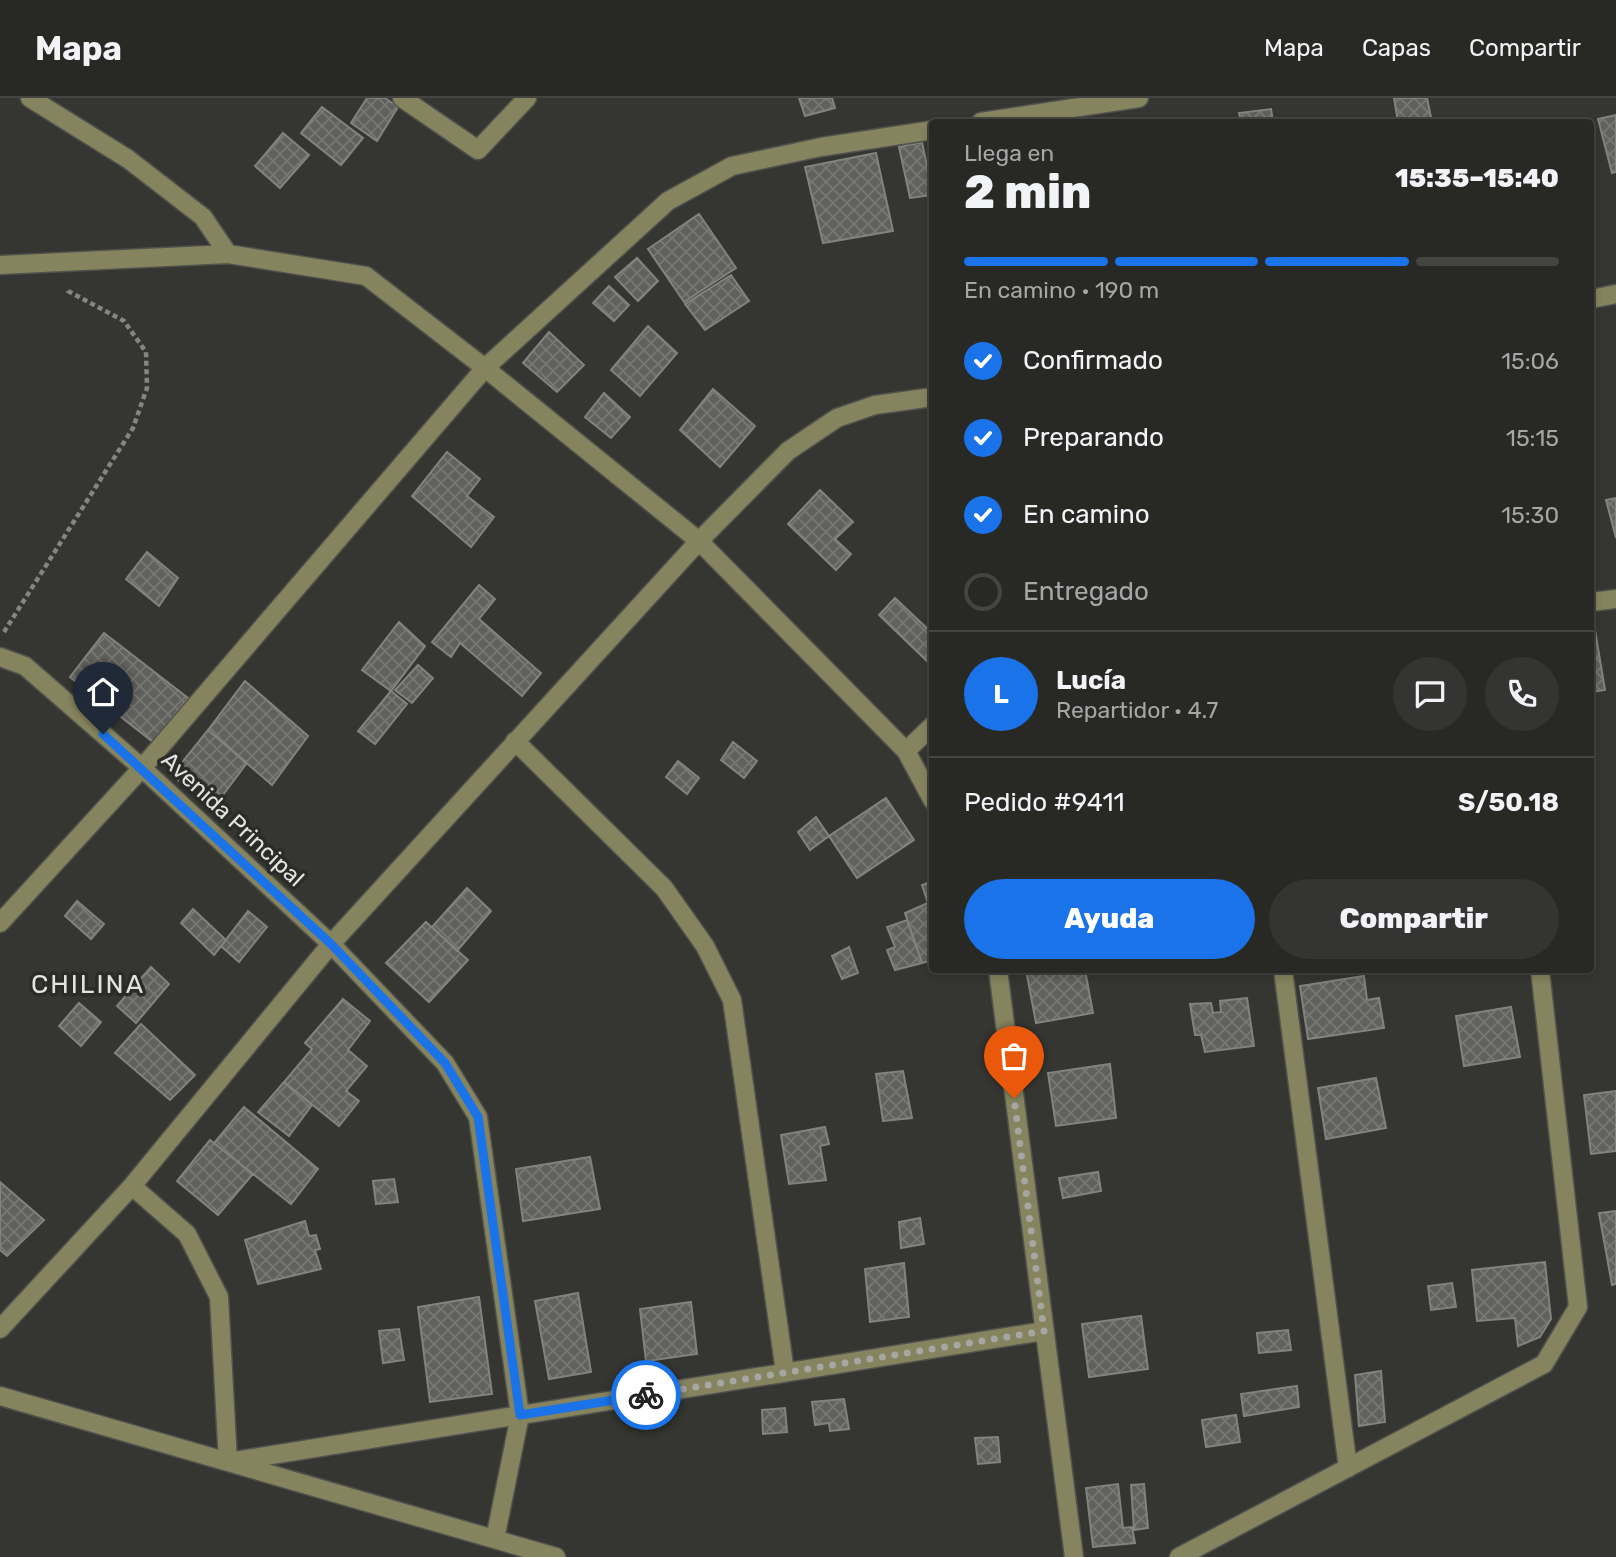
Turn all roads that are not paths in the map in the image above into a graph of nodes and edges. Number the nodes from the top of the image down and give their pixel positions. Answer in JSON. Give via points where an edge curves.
{"nodes":[{"id":1,"x":30,"y":98,"type":"edge"},
{"id":2,"x":402,"y":98,"type":"edge"},
{"id":3,"x":527,"y":98,"type":"edge"},
{"id":4,"x":1139,"y":98,"type":"edge"},
{"id":5,"x":1001,"y":119,"type":"edge"},
{"id":6,"x":929,"y":131,"type":"edge"},
{"id":7,"x":228,"y":254,"type":"junction"},
{"id":8,"x":0,"y":265,"type":"edge"},
{"id":9,"x":1616,"y":294,"type":"edge"},
{"id":10,"x":1594,"y":298,"type":"edge"},
{"id":11,"x":485,"y":368,"type":"junction"},
{"id":12,"x":929,"y":398,"type":"edge"},
{"id":13,"x":699,"y":541,"type":"junction"},
{"id":14,"x":1616,"y":599,"type":"edge"},
{"id":15,"x":1594,"y":602,"type":"edge"},
{"id":16,"x":0,"y":657,"type":"edge"},
{"id":17,"x":929,"y":729,"type":"edge"},
{"id":18,"x":515,"y":741,"type":"junction"},
{"id":19,"x":906,"y":751,"type":"junction"},
{"id":20,"x":142,"y":768,"type":"junction"},
{"id":21,"x":929,"y":794,"type":"edge"},
{"id":22,"x":2,"y":919,"type":"edge"},
{"id":23,"x":331,"y":944,"type":"junction"},
{"id":24,"x":998,"y":973,"type":"edge"},
{"id":25,"x":1283,"y":973,"type":"edge"},
{"id":26,"x":1540,"y":973,"type":"edge"},
{"id":27,"x":132,"y":1186,"type":"junction"},
{"id":28,"x":0,"y":1329,"type":"edge"},
{"id":29,"x":1044,"y":1331,"type":"junction"},
{"id":30,"x":785,"y":1373,"type":"junction"},
{"id":31,"x":0,"y":1396,"type":"edge"},
{"id":32,"x":520,"y":1415,"type":"junction"},
{"id":33,"x":228,"y":1462,"type":"junction"},
{"id":34,"x":1348,"y":1468,"type":"junction"},
{"id":35,"x":495,"y":1539,"type":"junction"},
{"id":36,"x":556,"y":1557,"type":"edge"},
{"id":37,"x":1074,"y":1557,"type":"edge"},
{"id":38,"x":1179,"y":1557,"type":"edge"}],
"edges":[{"from":1,"to":7,"type":"street","via":[[128,159],[204,217]]},
{"from":2,"to":3,"type":"street","via":[[478,150]]},
{"from":4,"to":5,"type":"street"},
{"from":6,"to":11,"type":"street","via":[[732,166],[668,201]]},
{"from":7,"to":8,"type":"street"},
{"from":7,"to":11,"type":"street","via":[[366,276]]},
{"from":9,"to":10,"type":"street"},
{"from":11,"to":13,"type":"street"},
{"from":11,"to":20,"type":"street"},
{"from":12,"to":13,"type":"street","via":[[875,405],[837,418],[788,451]]},
{"from":13,"to":18,"type":"street"},
{"from":13,"to":19,"type":"street"},
{"from":14,"to":15,"type":"street"},
{"from":16,"to":20,"type":"street","name":"Avenida Principal","via":[[25,666]]},
{"from":17,"to":19,"type":"street"},
{"from":18,"to":23,"type":"street"},
{"from":18,"to":30,"type":"street","via":[[664,888],[705,946],[732,1000]]},
{"from":19,"to":21,"type":"street"},
{"from":20,"to":22,"type":"street"},
{"from":20,"to":23,"type":"street","name":"Avenida Principal"},
{"from":23,"to":27,"type":"street"},
{"from":23,"to":32,"type":"street","name":"Avenida Principal","via":[[445,1063],[478,1117]]},
{"from":24,"to":29,"type":"street"},
{"from":25,"to":34,"type":"street"},
{"from":26,"to":34,"type":"street","via":[[1578,1307],[1544,1364]]},
{"from":27,"to":28,"type":"street"},
{"from":27,"to":33,"type":"street","via":[[187,1234],[219,1297]]},
{"from":29,"to":30,"type":"street"},
{"from":29,"to":37,"type":"street"},
{"from":30,"to":32,"type":"street"},
{"from":31,"to":33,"type":"street"},
{"from":32,"to":33,"type":"street"},
{"from":32,"to":35,"type":"street","name":"Avenida Principal"},
{"from":33,"to":35,"type":"street"},
{"from":34,"to":38,"type":"street"},
{"from":35,"to":36,"type":"street"}]}
